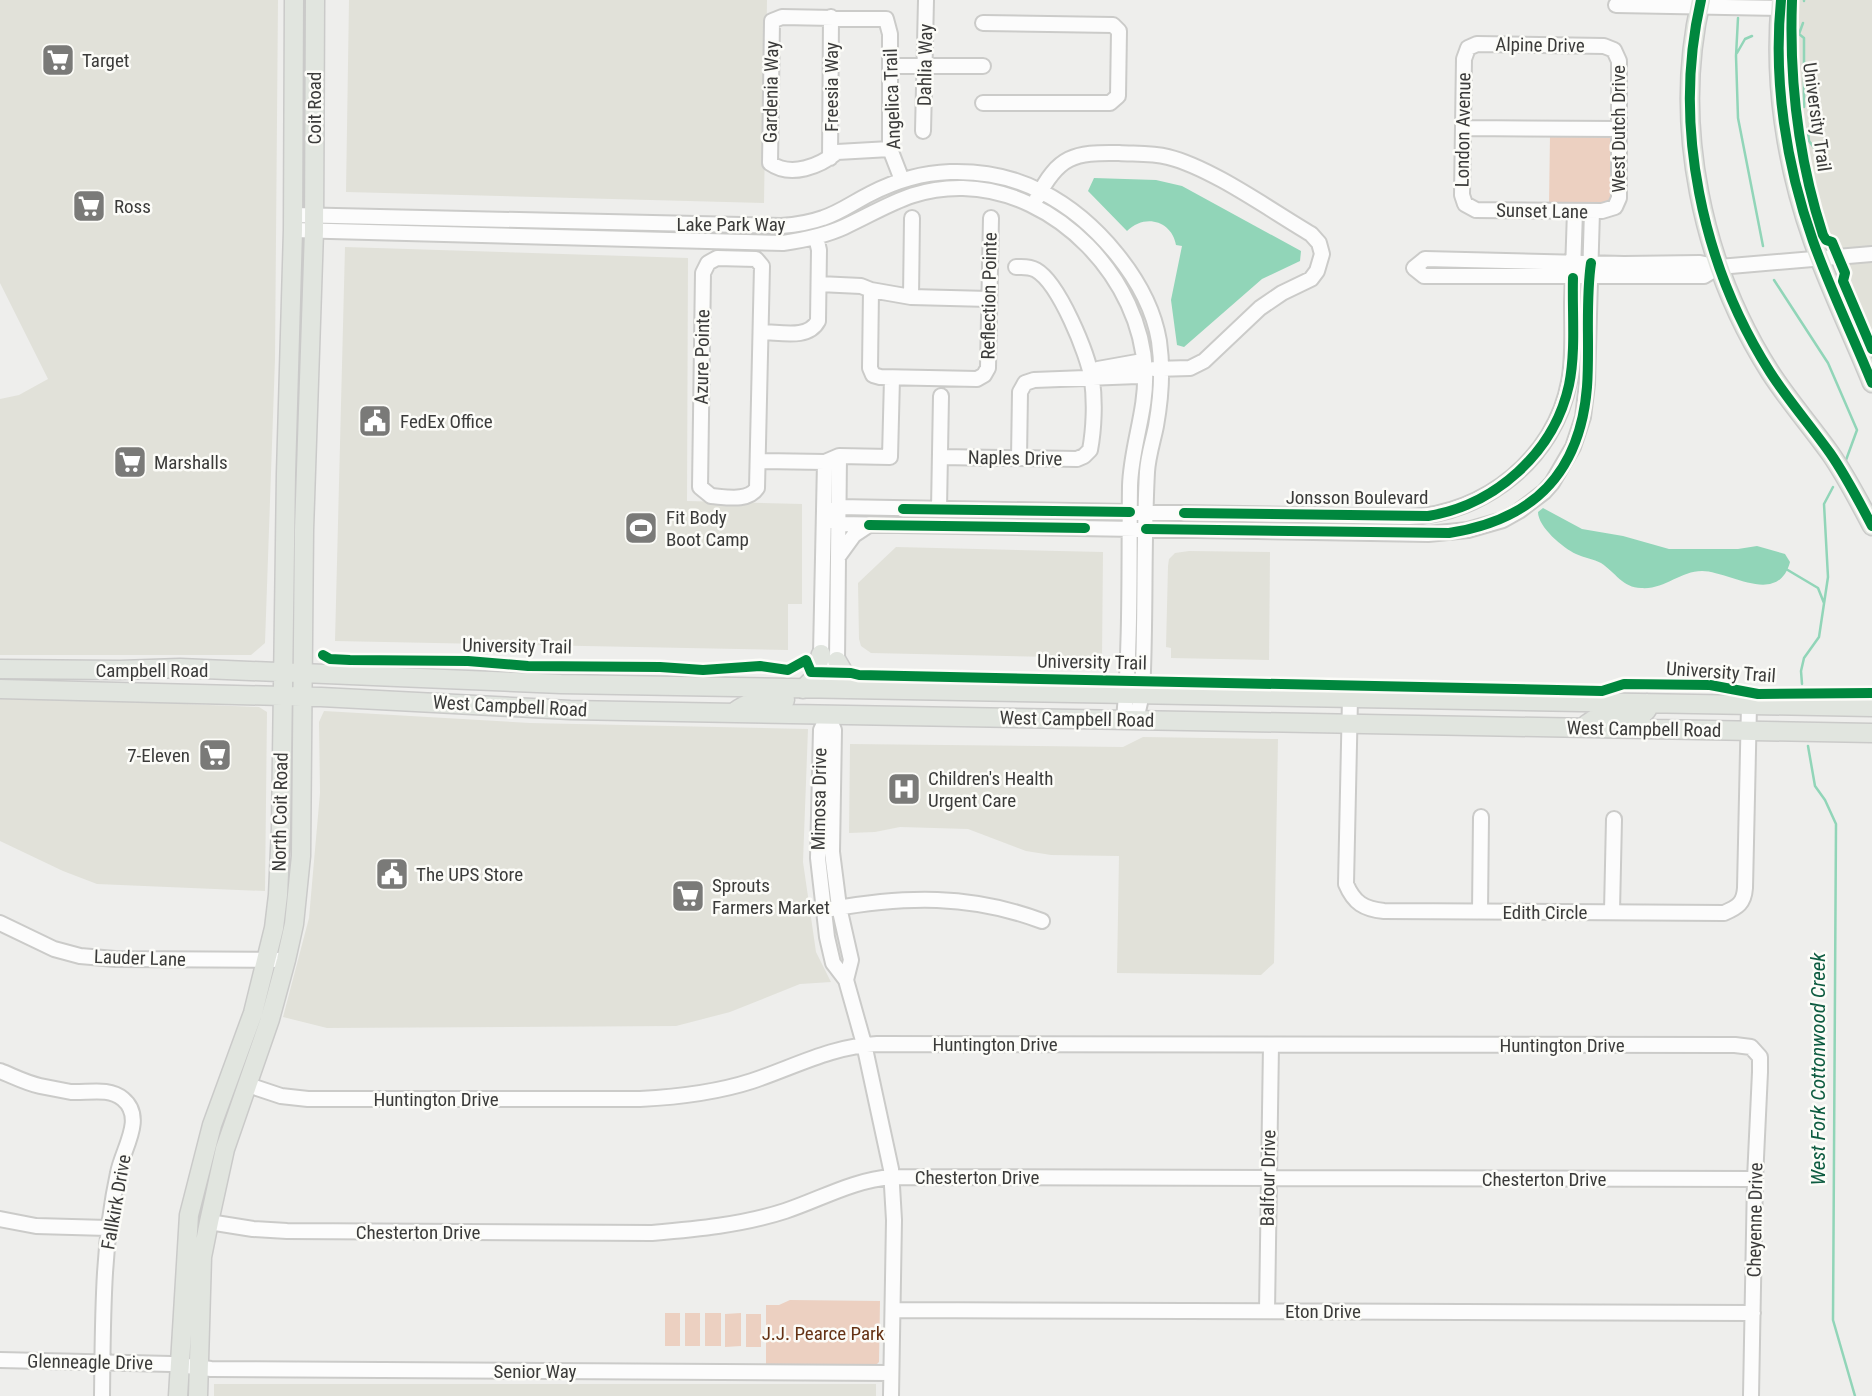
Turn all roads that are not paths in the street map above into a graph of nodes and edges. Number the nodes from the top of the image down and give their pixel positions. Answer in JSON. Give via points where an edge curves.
{"nodes":[{"id":1,"x":294,"y":0,"type":"edge"},
{"id":2,"x":315,"y":0,"type":"edge"},
{"id":3,"x":926,"y":0,"type":"edge"},
{"id":4,"x":1701,"y":3,"type":"edge"},
{"id":5,"x":1780,"y":4,"type":"edge"},
{"id":6,"x":1616,"y":5,"type":"dead end"},
{"id":7,"x":831,"y":17,"type":"junction"},
{"id":8,"x":983,"y":23,"type":"dead end"},
{"id":9,"x":1467,"y":50,"type":"joint"},
{"id":10,"x":1614,"y":50,"type":"joint"},
{"id":11,"x":891,"y":66,"type":"junction"},
{"id":12,"x":926,"y":66,"type":"junction"},
{"id":13,"x":983,"y":66,"type":"dead end"},
{"id":14,"x":984,"y":103,"type":"dead end"},
{"id":15,"x":1464,"y":128,"type":"junction"},
{"id":16,"x":1619,"y":129,"type":"junction"},
{"id":17,"x":923,"y":131,"type":"dead end"},
{"id":18,"x":890,"y":149,"type":"junction"},
{"id":19,"x":830,"y":158,"type":"junction"},
{"id":20,"x":899,"y":173,"type":"junction"},
{"id":21,"x":1041,"y":191,"type":"junction"},
{"id":22,"x":1034,"y":206,"type":"junction"},
{"id":23,"x":1468,"y":207,"type":"joint"},
{"id":24,"x":1615,"y":207,"type":"joint"},
{"id":25,"x":1575,"y":211,"type":"junction"},
{"id":26,"x":1592,"y":211,"type":"junction"},
{"id":27,"x":912,"y":218,"type":"dead end"},
{"id":28,"x":991,"y":218,"type":"dead end"},
{"id":29,"x":293,"y":223,"type":"junction"},
{"id":30,"x":314,"y":223,"type":"junction"},
{"id":31,"x":816,"y":237,"type":"junction"},
{"id":32,"x":1872,"y":254,"type":"edge"},
{"id":33,"x":1820,"y":259,"type":"junction"},
{"id":34,"x":1469,"y":260,"type":"junction"},
{"id":35,"x":1016,"y":267,"type":"dead end"},
{"id":36,"x":1719,"y":267,"type":"junction"},
{"id":37,"x":1573,"y":270,"type":"junction"},
{"id":38,"x":1590,"y":270,"type":"junction"},
{"id":39,"x":1468,"y":276,"type":"junction"},
{"id":40,"x":819,"y":284,"type":"junction"},
{"id":41,"x":871,"y":290,"type":"junction"},
{"id":42,"x":911,"y":297,"type":"junction"},
{"id":43,"x":989,"y":299,"type":"junction"},
{"id":44,"x":761,"y":332,"type":"junction"},
{"id":45,"x":1145,"y":369,"type":"junction"},
{"id":46,"x":1161,"y":369,"type":"junction"},
{"id":47,"x":1091,"y":377,"type":"junction"},
{"id":48,"x":892,"y":378,"type":"junction"},
{"id":49,"x":1872,"y":383,"type":"edge"},
{"id":50,"x":941,"y":396,"type":"dead end"},
{"id":51,"x":940,"y":457,"type":"junction"},
{"id":52,"x":1019,"y":458,"type":"junction"},
{"id":53,"x":832,"y":459,"type":"junction"},
{"id":54,"x":758,"y":461,"type":"junction"},
{"id":55,"x":286,"y":478,"type":"junction"},
{"id":56,"x":305,"y":478,"type":"junction"},
{"id":57,"x":1130,"y":485,"type":"junction"},
{"id":58,"x":939,"y":509,"type":"junction"},
{"id":59,"x":831,"y":510,"type":"junction"},
{"id":60,"x":990,"y":510,"type":"junction"},
{"id":61,"x":1101,"y":512,"type":"junction"},
{"id":62,"x":1130,"y":512,"type":"junction"},
{"id":63,"x":1146,"y":512,"type":"junction"},
{"id":64,"x":1428,"y":516,"type":"junction"},
{"id":65,"x":838,"y":524,"type":"junction"},
{"id":66,"x":869,"y":525,"type":"junction"},
{"id":67,"x":989,"y":526,"type":"junction"},
{"id":68,"x":1872,"y":527,"type":"edge"},
{"id":69,"x":1130,"y":529,"type":"junction"},
{"id":70,"x":1146,"y":529,"type":"junction"},
{"id":71,"x":1428,"y":534,"type":"junction"},
{"id":72,"x":838,"y":557,"type":"junction"},
{"id":73,"x":822,"y":592,"type":"junction"},
{"id":74,"x":837,"y":596,"type":"junction"},
{"id":75,"x":829,"y":657,"type":"junction"},
{"id":76,"x":0,"y":669,"type":"edge"},
{"id":77,"x":39,"y":669,"type":"junction"},
{"id":78,"x":283,"y":671,"type":"junction"},
{"id":79,"x":303,"y":673,"type":"junction"},
{"id":80,"x":561,"y":684,"type":"junction"},
{"id":81,"x":803,"y":688,"type":"junction"},
{"id":82,"x":0,"y":689,"type":"edge"},
{"id":83,"x":871,"y":689,"type":"junction"},
{"id":84,"x":39,"y":690,"type":"junction"},
{"id":85,"x":992,"y":692,"type":"junction"},
{"id":86,"x":1021,"y":692,"type":"junction"},
{"id":87,"x":825,"y":694,"type":"junction"},
{"id":88,"x":1134,"y":694,"type":"junction"},
{"id":89,"x":283,"y":695,"type":"junction"},
{"id":90,"x":303,"y":696,"type":"junction"},
{"id":91,"x":1350,"y":698,"type":"junction"},
{"id":92,"x":1647,"y":703,"type":"junction"},
{"id":93,"x":1749,"y":705,"type":"junction"},
{"id":94,"x":1872,"y":707,"type":"edge"},
{"id":95,"x":562,"y":710,"type":"junction"},
{"id":96,"x":841,"y":712,"type":"junction"},
{"id":97,"x":732,"y":713,"type":"junction"},
{"id":98,"x":967,"y":717,"type":"junction"},
{"id":99,"x":1000,"y":718,"type":"junction"},
{"id":100,"x":1130,"y":720,"type":"junction"},
{"id":101,"x":1349,"y":724,"type":"junction"},
{"id":102,"x":1583,"y":728,"type":"junction"},
{"id":103,"x":1749,"y":731,"type":"junction"},
{"id":104,"x":1872,"y":733,"type":"edge"},
{"id":105,"x":1481,"y":817,"type":"dead end"},
{"id":106,"x":1614,"y":820,"type":"dead end"},
{"id":107,"x":832,"y":824,"type":"junction"},
{"id":108,"x":281,"y":828,"type":"junction"},
{"id":109,"x":818,"y":832,"type":"junction"},
{"id":110,"x":298,"y":899,"type":"junction"},
{"id":111,"x":839,"y":908,"type":"junction"},
{"id":112,"x":823,"y":911,"type":"junction"},
{"id":113,"x":1480,"y":911,"type":"junction"},
{"id":114,"x":1612,"y":911,"type":"junction"},
{"id":115,"x":1042,"y":921,"type":"dead end"},
{"id":116,"x":0,"y":923,"type":"edge"},
{"id":117,"x":266,"y":960,"type":"junction"},
{"id":118,"x":286,"y":960,"type":"junction"},
{"id":119,"x":846,"y":980,"type":"junction"},
{"id":120,"x":864,"y":1044,"type":"junction"},
{"id":121,"x":1271,"y":1045,"type":"junction"},
{"id":122,"x":1751,"y":1047,"type":"joint"},
{"id":123,"x":0,"y":1071,"type":"edge"},
{"id":124,"x":248,"y":1085,"type":"junction"},
{"id":125,"x":892,"y":1177,"type":"junction"},
{"id":126,"x":1268,"y":1178,"type":"junction"},
{"id":127,"x":1755,"y":1179,"type":"junction"},
{"id":128,"x":0,"y":1219,"type":"edge"},
{"id":129,"x":209,"y":1222,"type":"junction"},
{"id":130,"x":108,"y":1228,"type":"junction"},
{"id":131,"x":892,"y":1310,"type":"junction"},
{"id":132,"x":1267,"y":1311,"type":"junction"},
{"id":133,"x":1753,"y":1312,"type":"junction"},
{"id":134,"x":0,"y":1360,"type":"edge"},
{"id":135,"x":102,"y":1362,"type":"junction"},
{"id":136,"x":179,"y":1364,"type":"junction"},
{"id":137,"x":199,"y":1367,"type":"junction"},
{"id":138,"x":891,"y":1373,"type":"junction"},
{"id":139,"x":102,"y":1396,"type":"edge"},
{"id":140,"x":178,"y":1396,"type":"edge"},
{"id":141,"x":198,"y":1396,"type":"edge"},
{"id":142,"x":891,"y":1396,"type":"edge"},
{"id":143,"x":1751,"y":1396,"type":"edge"}],
"edges":[{"from":1,"to":29,"type":"main road","name":"Coit Road"},
{"from":2,"to":30,"type":"main road","name":"Coit Road"},
{"from":3,"to":12,"type":"street","name":"Dahlia Way"},
{"from":4,"to":5,"type":"street"},
{"from":4,"to":6,"type":"street"},
{"from":4,"to":36,"type":"main road","via":[[1692,73],[1693,149],[1703,212]]},
{"from":5,"to":33,"type":"main road","via":[[1785,127],[1796,185]]},
{"from":7,"to":11,"type":"street","name":"Angelica Trail","via":[[886,19]]},
{"from":7,"to":19,"type":"street","name":"Freesia Way"},
{"from":7,"to":19,"type":"street","name":"Gardenia Way","via":[[772,21],[771,163],[777,168],[805,169]]},
{"from":8,"to":14,"type":"street","via":[[1113,25],[1119,31],[1118,96],[1110,103]]},
{"from":9,"to":10,"type":"street","name":"Alpine Drive","via":[[1477,44],[1604,46]]},
{"from":9,"to":15,"type":"street","name":"London Avenue"},
{"from":10,"to":16,"type":"street","name":"West Dutch Drive","via":[[1619,61]]},
{"from":11,"to":12,"type":"street"},
{"from":11,"to":18,"type":"street","name":"Angelica Trail"},
{"from":12,"to":13,"type":"street"},
{"from":12,"to":17,"type":"street","name":"Dahlia Way"},
{"from":15,"to":16,"type":"street"},
{"from":15,"to":23,"type":"street","name":"London Avenue","via":[[1462,195]]},
{"from":16,"to":24,"type":"street","name":"West Dutch Drive","via":[[1619,198]]},
{"from":18,"to":19,"type":"street","via":[[837,152]]},
{"from":18,"to":20,"type":"street","name":"Angelica Trail"},
{"from":20,"to":21,"type":"street","name":"Lake Park Way","via":[[981,173]]},
{"from":20,"to":30,"type":"street","name":"Lake Park Way","via":[[824,218],[781,226]]},
{"from":21,"to":22,"type":"street"},
{"from":21,"to":46,"type":"street","name":"Lake Park Way","via":[[1082,220],[1139,286],[1159,340]]},
{"from":21,"to":46,"type":"street","via":[[1056,168],[1078,155],[1168,157],[1206,172],[1319,243],[1321,262],[1311,279],[1260,309],[1204,361],[1190,368]]},
{"from":22,"to":31,"type":"street","name":"Lake Park Way","via":[[989,191],[934,190],[892,202]]},
{"from":22,"to":45,"type":"street","name":"Lake Park Way","via":[[1080,238],[1118,286],[1138,326]]},
{"from":23,"to":25,"type":"street","name":"Sunset Lane"},
{"from":24,"to":26,"type":"street","name":"Sunset Lane"},
{"from":25,"to":26,"type":"street","name":"Sunset Lane"},
{"from":25,"to":37,"type":"street","name":"Jonsson Boulevard"},
{"from":26,"to":38,"type":"street","name":"Jonsson Boulevard"},
{"from":27,"to":42,"type":"street"},
{"from":28,"to":43,"type":"street","name":"Reflection Pointe"},
{"from":29,"to":30,"type":"street","name":"Lake Park Way"},
{"from":29,"to":55,"type":"main road","name":"North Coit Road"},
{"from":30,"to":31,"type":"street","name":"Lake Park Way","via":[[772,243]]},
{"from":30,"to":56,"type":"main road","name":"North Coit Road"},
{"from":31,"to":40,"type":"street"},
{"from":32,"to":33,"type":"street"},
{"from":33,"to":36,"type":"street"},
{"from":33,"to":49,"type":"main road"},
{"from":34,"to":37,"type":"street"},
{"from":34,"to":39,"type":"street"},
{"from":34,"to":39,"type":"street","via":[[1425,259],[1414,268],[1424,276]]},
{"from":35,"to":47,"type":"street","via":[[1038,271],[1061,298]]},
{"from":36,"to":38,"type":"street","via":[[1700,263]]},
{"from":36,"to":68,"type":"main road","via":[[1768,369],[1830,454]]},
{"from":37,"to":38,"type":"street"},
{"from":37,"to":39,"type":"street"},
{"from":37,"to":64,"type":"street","name":"Jonsson Boulevard","via":[[1569,383],[1548,434],[1524,467],[1498,489],[1461,508]]},
{"from":38,"to":71,"type":"street","name":"Jonsson Boulevard","via":[[1586,400],[1579,433],[1559,472],[1544,492],[1503,520]]},
{"from":40,"to":41,"type":"street"},
{"from":40,"to":44,"type":"street","via":[[814,328],[805,333]]},
{"from":41,"to":42,"type":"street"},
{"from":41,"to":48,"type":"street","via":[[870,368],[873,375]]},
{"from":42,"to":43,"type":"street"},
{"from":43,"to":48,"type":"street","name":"Reflection Pointe","via":[[988,368],[984,374],[976,379]]},
{"from":44,"to":54,"type":"street"},
{"from":44,"to":54,"type":"street","name":"Azure Pointe","via":[[760,261],[717,258],[708,263],[703,273],[700,487],[711,496],[753,494]]},
{"from":45,"to":46,"type":"street"},
{"from":45,"to":47,"type":"street","via":[[1128,362],[1097,369]]},
{"from":45,"to":57,"type":"street","name":"Lake Park Way"},
{"from":46,"to":63,"type":"street","name":"Lake Park Way"},
{"from":47,"to":52,"type":"street","via":[[1025,383],[1020,392]]},
{"from":47,"to":52,"type":"street","name":"Naples Drive","via":[[1088,454],[1077,459]]},
{"from":48,"to":53,"type":"street","via":[[890,457]]},
{"from":50,"to":51,"type":"street"},
{"from":51,"to":52,"type":"street","name":"Naples Drive"},
{"from":51,"to":58,"type":"street"},
{"from":53,"to":54,"type":"street"},
{"from":53,"to":59,"type":"street"},
{"from":55,"to":56,"type":"main road"},
{"from":55,"to":78,"type":"main road","name":"North Coit Road"},
{"from":56,"to":79,"type":"main road","name":"North Coit Road"},
{"from":57,"to":61,"type":"street"},
{"from":57,"to":62,"type":"street","name":"Lake Park Way"},
{"from":58,"to":59,"type":"street","name":"Jonsson Boulevard"},
{"from":58,"to":60,"type":"street","name":"Jonsson Boulevard"},
{"from":59,"to":65,"type":"street"},
{"from":59,"to":73,"type":"street"},
{"from":60,"to":61,"type":"street","name":"Jonsson Boulevard"},
{"from":60,"to":67,"type":"street"},
{"from":61,"to":62,"type":"street","name":"Jonsson Boulevard"},
{"from":62,"to":63,"type":"street","name":"Jonsson Boulevard"},
{"from":62,"to":69,"type":"street","name":"Lake Park Way"},
{"from":63,"to":64,"type":"street","name":"Jonsson Boulevard"},
{"from":63,"to":70,"type":"street","name":"Lake Park Way"},
{"from":64,"to":71,"type":"street"},
{"from":65,"to":66,"type":"street","name":"Jonsson Boulevard"},
{"from":65,"to":72,"type":"street"},
{"from":66,"to":67,"type":"street","name":"Jonsson Boulevard"},
{"from":66,"to":72,"type":"street"},
{"from":67,"to":69,"type":"street","name":"Jonsson Boulevard"},
{"from":69,"to":70,"type":"street","name":"Jonsson Boulevard"},
{"from":69,"to":88,"type":"street","name":"Lake Park Way"},
{"from":70,"to":71,"type":"street","name":"Jonsson Boulevard"},
{"from":70,"to":88,"type":"street","name":"Lake Park Way"},
{"from":72,"to":74,"type":"street"},
{"from":73,"to":74,"type":"street"},
{"from":73,"to":75,"type":"street"},
{"from":74,"to":75,"type":"street"},
{"from":75,"to":81,"type":"main road"},
{"from":75,"to":83,"type":"main road","via":[[844,673]]},
{"from":75,"to":87,"type":"street"},
{"from":76,"to":77,"type":"main road","name":"Campbell Road"},
{"from":77,"to":78,"type":"main road","name":"Campbell Road"},
{"from":77,"to":84,"type":"main road"},
{"from":78,"to":79,"type":"main road","name":"Campbell Road"},
{"from":78,"to":89,"type":"main road","name":"North Coit Road"},
{"from":79,"to":80,"type":"main road","name":"West Campbell Road"},
{"from":79,"to":90,"type":"main road","name":"North Coit Road"},
{"from":80,"to":81,"type":"main road","name":"West Campbell Road"},
{"from":80,"to":95,"type":"main road"},
{"from":81,"to":87,"type":"main road"},
{"from":82,"to":84,"type":"main road","name":"Campbell Road"},
{"from":83,"to":85,"type":"main road","name":"West Campbell Road"},
{"from":83,"to":87,"type":"main road","name":"West Campbell Road"},
{"from":83,"to":96,"type":"main road"},
{"from":84,"to":89,"type":"main road","name":"Campbell Road"},
{"from":85,"to":86,"type":"main road","name":"West Campbell Road"},
{"from":85,"to":98,"type":"main road"},
{"from":86,"to":88,"type":"main road","name":"West Campbell Road"},
{"from":86,"to":99,"type":"main road"},
{"from":87,"to":96,"type":"main road","via":[[834,698]]},
{"from":87,"to":97,"type":"main road","name":"West Campbell Road","via":[[755,701]]},
{"from":88,"to":91,"type":"main road","name":"West Campbell Road"},
{"from":88,"to":100,"type":"street","name":"Lake Park Way"},
{"from":89,"to":90,"type":"main road","name":"West Campbell Road"},
{"from":89,"to":108,"type":"main road","name":"North Coit Road"},
{"from":90,"to":95,"type":"main road","name":"West Campbell Road"},
{"from":90,"to":110,"type":"main road","name":"North Coit Road"},
{"from":91,"to":92,"type":"main road","name":"West Campbell Road"},
{"from":91,"to":101,"type":"street","name":"Edith Circle"},
{"from":92,"to":93,"type":"main road","name":"West Campbell Road"},
{"from":92,"to":102,"type":"main road","via":[[1641,716],[1600,716]]},
{"from":93,"to":94,"type":"main road","name":"West Campbell Road"},
{"from":93,"to":103,"type":"street","name":"Edith Circle"},
{"from":95,"to":97,"type":"main road","name":"West Campbell Road"},
{"from":96,"to":97,"type":"main road","name":"West Campbell Road"},
{"from":96,"to":98,"type":"main road","name":"West Campbell Road"},
{"from":96,"to":107,"type":"street","name":"Mimosa Drive","via":[[834,730]]},
{"from":96,"to":109,"type":"street","name":"Mimosa Drive","via":[[821,730]]},
{"from":98,"to":99,"type":"main road","name":"West Campbell Road"},
{"from":99,"to":100,"type":"main road","name":"West Campbell Road"},
{"from":100,"to":101,"type":"main road","name":"West Campbell Road"},
{"from":101,"to":102,"type":"main road","name":"West Campbell Road"},
{"from":101,"to":113,"type":"street","name":"Edith Circle","via":[[1345,869],[1350,894],[1368,909]]},
{"from":102,"to":103,"type":"main road","name":"West Campbell Road"},
{"from":103,"to":104,"type":"main road","name":"West Campbell Road"},
{"from":103,"to":114,"type":"street","name":"Edith Circle","via":[[1745,888],[1738,907],[1724,913]]},
{"from":105,"to":113,"type":"street"},
{"from":106,"to":114,"type":"street"},
{"from":107,"to":109,"type":"street"},
{"from":107,"to":111,"type":"street","name":"Mimosa Drive"},
{"from":108,"to":110,"type":"main road","via":[[289,834],[292,885]]},
{"from":108,"to":117,"type":"main road","name":"North Coit Road","via":[[277,906]]},
{"from":109,"to":112,"type":"street","name":"Mimosa Drive"},
{"from":110,"to":118,"type":"main road","name":"North Coit Road"},
{"from":111,"to":112,"type":"street"},
{"from":111,"to":115,"type":"street","via":[[888,900],[951,899],[1016,911]]},
{"from":111,"to":119,"type":"street","name":"Mimosa Drive","via":[[852,960]]},
{"from":112,"to":119,"type":"street","name":"Mimosa Drive","via":[[833,963]]},
{"from":113,"to":114,"type":"street","name":"Edith Circle"},
{"from":116,"to":117,"type":"street","name":"Lauder Lane","via":[[80,956]]},
{"from":117,"to":118,"type":"street","name":"Lauder Lane"},
{"from":117,"to":136,"type":"main road","name":"North Coit Road","via":[[253,1013],[212,1125],[189,1215]]},
{"from":118,"to":124,"type":"main road","name":"North Coit Road"},
{"from":119,"to":120,"type":"street","name":"Mimosa Drive"},
{"from":120,"to":121,"type":"street","name":"Huntington Drive"},
{"from":120,"to":124,"type":"street","name":"Huntington Drive","via":[[822,1054],[729,1088],[674,1097],[308,1099]]},
{"from":120,"to":125,"type":"street","name":"Mimosa Drive"},
{"from":121,"to":122,"type":"street","name":"Huntington Drive"},
{"from":121,"to":126,"type":"street","name":"Balfour Drive"},
{"from":122,"to":127,"type":"street","name":"Cheyenne Drive","via":[[1760,1057]]},
{"from":123,"to":130,"type":"street","name":"Fallkirk Drive","via":[[37,1085],[116,1094],[130,1107],[133,1127],[122,1153]]},
{"from":124,"to":129,"type":"main road","name":"North Coit Road","via":[[225,1149]]},
{"from":125,"to":126,"type":"street","name":"Chesterton Drive"},
{"from":125,"to":129,"type":"street","name":"Chesterton Drive","via":[[851,1184],[756,1219],[652,1233],[288,1231]]},
{"from":125,"to":131,"type":"street","name":"Mimosa Drive"},
{"from":126,"to":127,"type":"street","name":"Chesterton Drive"},
{"from":126,"to":132,"type":"street","name":"Balfour Drive"},
{"from":127,"to":133,"type":"street","name":"Cheyenne Drive"},
{"from":128,"to":130,"type":"street","via":[[36,1226]]},
{"from":129,"to":137,"type":"main road","name":"North Coit Road","via":[[202,1257]]},
{"from":130,"to":135,"type":"street","name":"Fallkirk Drive"},
{"from":131,"to":132,"type":"street","name":"Eton Drive"},
{"from":131,"to":138,"type":"street","name":"Mimosa Drive"},
{"from":132,"to":133,"type":"street","name":"Eton Drive"},
{"from":133,"to":143,"type":"street","name":"Cheyenne Drive"},
{"from":134,"to":135,"type":"street","name":"Glenneagle Drive"},
{"from":135,"to":136,"type":"street","name":"Glenneagle Drive"},
{"from":135,"to":139,"type":"street","name":"Fallkirk Drive"},
{"from":136,"to":137,"type":"street","name":"Senior Way"},
{"from":136,"to":140,"type":"main road","name":"North Coit Road"},
{"from":137,"to":138,"type":"street","name":"Senior Way"},
{"from":137,"to":141,"type":"main road","name":"North Coit Road"},
{"from":138,"to":142,"type":"street","name":"Mimosa Drive"}]}
